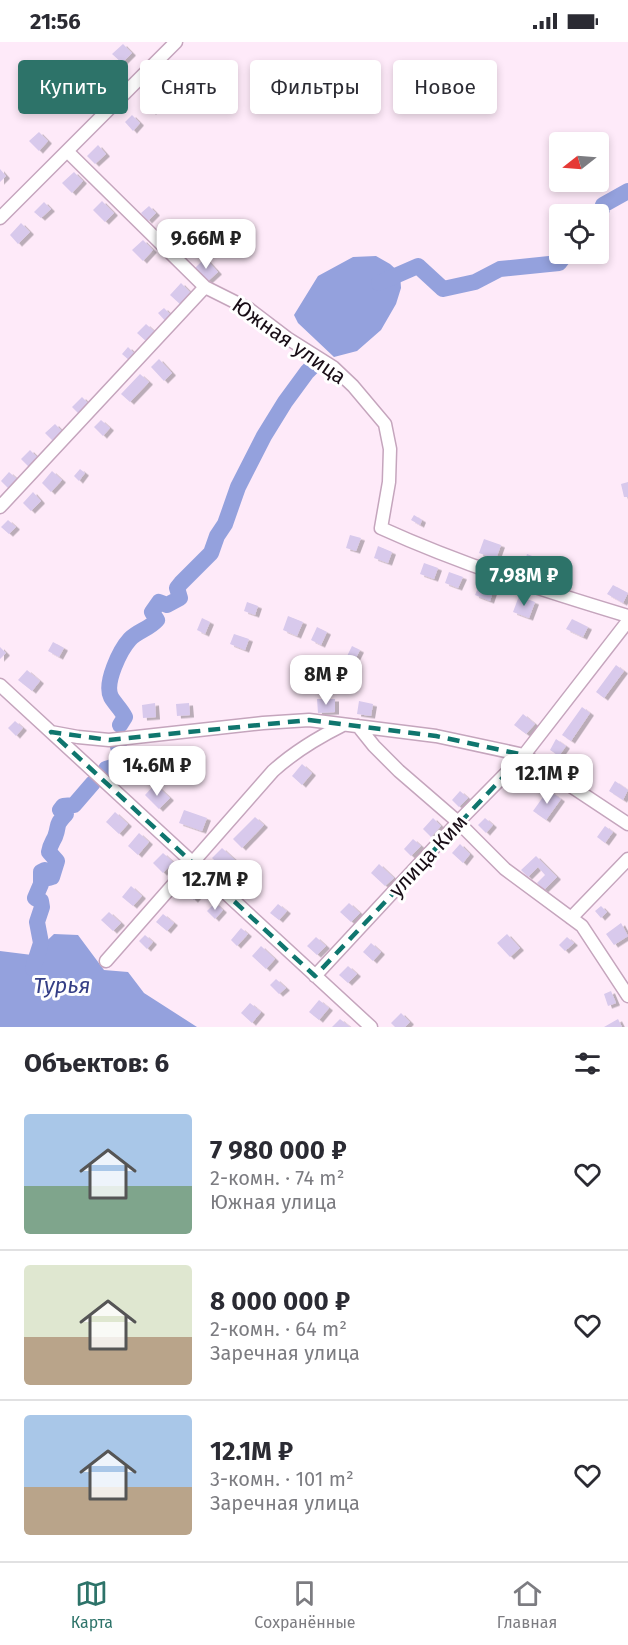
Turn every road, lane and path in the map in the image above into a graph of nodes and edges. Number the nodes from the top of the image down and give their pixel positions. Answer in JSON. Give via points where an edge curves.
{"nodes":[{"id":1,"x":176,"y":42,"type":"edge"},
{"id":2,"x":68,"y":152,"type":"junction"},
{"id":3,"x":0,"y":217,"type":"edge"},
{"id":4,"x":205,"y":287,"type":"junction"},
{"id":5,"x":0,"y":507,"type":"edge"},
{"id":6,"x":628,"y":616,"type":"edge"},
{"id":7,"x":628,"y":621,"type":"edge"},
{"id":8,"x":0,"y":684,"type":"edge"},
{"id":9,"x":344,"y":724,"type":"junction"},
{"id":10,"x":358,"y":726,"type":"junction"},
{"id":11,"x":51,"y":732,"type":"junction"},
{"id":12,"x":524,"y":755,"type":"junction"},
{"id":13,"x":458,"y":822,"type":"junction"},
{"id":14,"x":628,"y":824,"type":"edge"},
{"id":15,"x":628,"y":859,"type":"edge"},
{"id":16,"x":193,"y":862,"type":"junction"},
{"id":17,"x":571,"y":918,"type":"junction"},
{"id":18,"x":106,"y":961,"type":"dead end"},
{"id":19,"x":315,"y":976,"type":"junction"},
{"id":20,"x":628,"y":996,"type":"edge"},
{"id":21,"x":371,"y":1027,"type":"edge"}],
"edges":[{"from":1,"to":2,"type":"street"},
{"from":2,"to":3,"type":"street"},
{"from":2,"to":4,"type":"street"},
{"from":4,"to":5,"type":"street"},
{"from":4,"to":6,"type":"street","name":"Южная улица","via":[[249,309],[333,367],[385,424],[390,471],[381,528],[421,547]]},
{"from":7,"to":12,"type":"street","name":"улица Ким"},
{"from":8,"to":11,"type":"street"},
{"from":9,"to":10,"type":"street"},
{"from":9,"to":11,"type":"street","via":[[309,720],[263,723],[109,740]]},
{"from":9,"to":16,"type":"street","via":[[310,741],[273,771]]},
{"from":10,"to":12,"type":"street","via":[[436,736]]},
{"from":10,"to":13,"type":"street","via":[[399,771]]},
{"from":11,"to":16,"type":"street"},
{"from":12,"to":13,"type":"street","name":"улица Ким"},
{"from":12,"to":14,"type":"street"},
{"from":13,"to":17,"type":"street","via":[[505,869]]},
{"from":13,"to":19,"type":"street","name":"улица Ким"},
{"from":15,"to":17,"type":"street"},
{"from":16,"to":18,"type":"street"},
{"from":16,"to":19,"type":"street"},
{"from":17,"to":20,"type":"street","via":[[590,935]]},
{"from":19,"to":21,"type":"street"}]}
